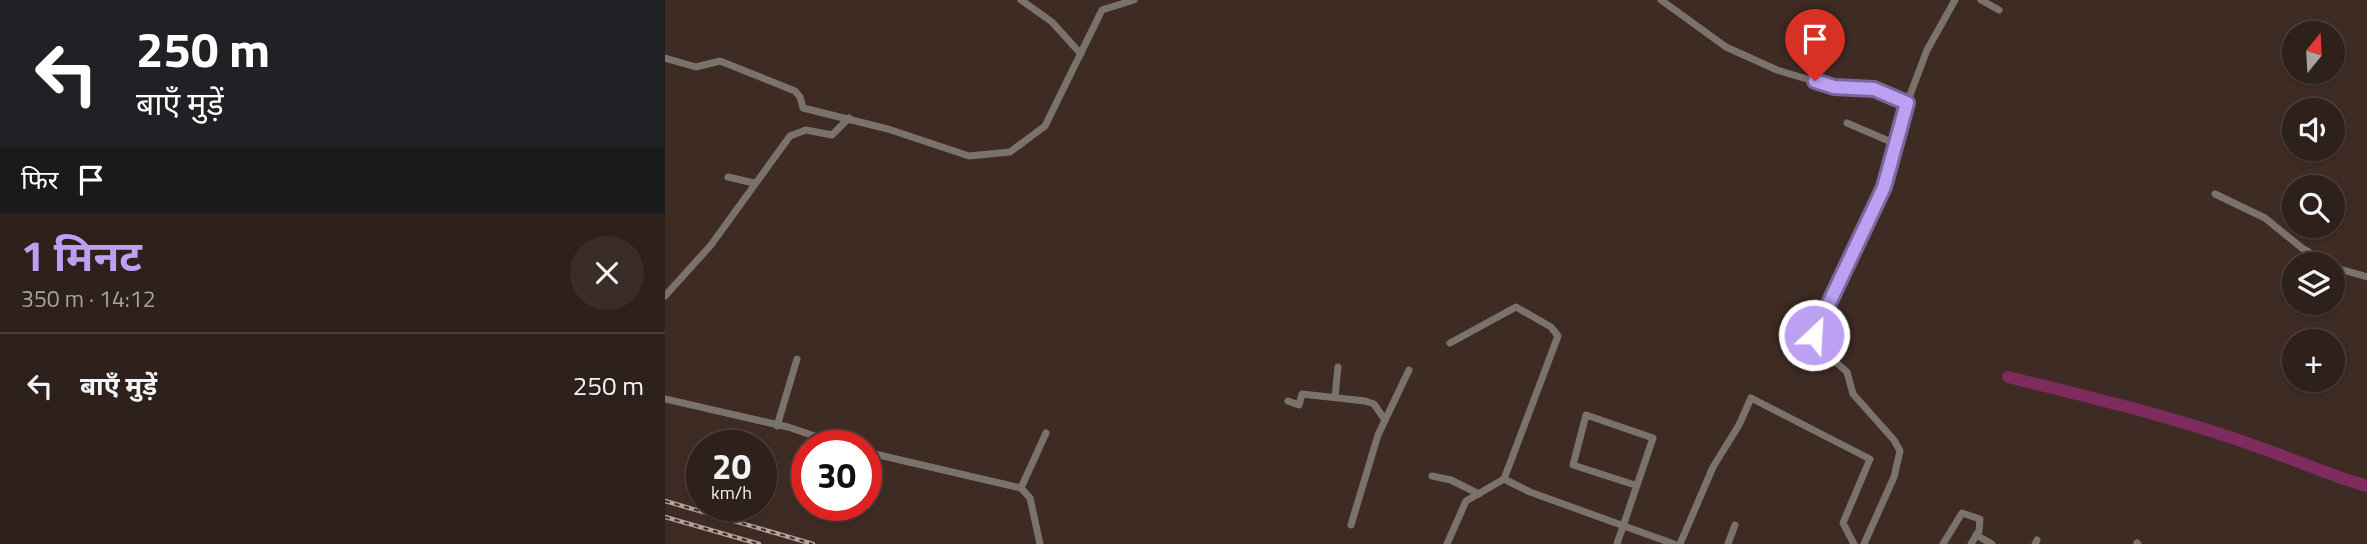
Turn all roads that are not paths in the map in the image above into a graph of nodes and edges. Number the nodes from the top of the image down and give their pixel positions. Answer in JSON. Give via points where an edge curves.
{"nodes":[{"id":1,"x":1021,"y":0,"type":"edge"},
{"id":2,"x":1134,"y":0,"type":"edge"},
{"id":3,"x":1661,"y":0,"type":"edge"},
{"id":4,"x":1955,"y":0,"type":"edge"},
{"id":5,"x":1981,"y":0,"type":"edge"},
{"id":6,"x":1999,"y":10,"type":"dead end"},
{"id":7,"x":1081,"y":54,"type":"junction"},
{"id":8,"x":665,"y":58,"type":"edge"},
{"id":9,"x":1907,"y":103,"type":"junction"},
{"id":10,"x":849,"y":118,"type":"junction"},
{"id":11,"x":1847,"y":123,"type":"dead end"},
{"id":12,"x":1896,"y":144,"type":"junction"},
{"id":13,"x":728,"y":177,"type":"dead end"},
{"id":14,"x":754,"y":183,"type":"junction"},
{"id":15,"x":2215,"y":194,"type":"dead end"},
{"id":16,"x":2309,"y":252,"type":"edge"},
{"id":17,"x":2345,"y":270,"type":"edge"},
{"id":18,"x":2367,"y":277,"type":"edge"},
{"id":19,"x":665,"y":296,"type":"edge"},
{"id":20,"x":1450,"y":343,"type":"dead end"},
{"id":21,"x":797,"y":359,"type":"dead end"},
{"id":22,"x":1338,"y":367,"type":"dead end"},
{"id":23,"x":1409,"y":370,"type":"dead end"},
{"id":24,"x":1335,"y":397,"type":"junction"},
{"id":25,"x":665,"y":399,"type":"edge"},
{"id":26,"x":1288,"y":401,"type":"dead end"},
{"id":27,"x":1385,"y":420,"type":"junction"},
{"id":28,"x":777,"y":426,"type":"junction"},
{"id":29,"x":791,"y":430,"type":"edge"},
{"id":30,"x":1046,"y":433,"type":"dead end"},
{"id":31,"x":882,"y":456,"type":"edge"},
{"id":32,"x":1431,"y":476,"type":"dead end"},
{"id":33,"x":1504,"y":479,"type":"junction"},
{"id":34,"x":1635,"y":485,"type":"junction"},
{"id":35,"x":1021,"y":488,"type":"junction"},
{"id":36,"x":1479,"y":494,"type":"junction"},
{"id":37,"x":1351,"y":525,"type":"dead end"},
{"id":38,"x":1735,"y":525,"type":"dead end"},
{"id":39,"x":1623,"y":526,"type":"junction"},
{"id":40,"x":1976,"y":535,"type":"junction"},
{"id":41,"x":1040,"y":544,"type":"edge"},
{"id":42,"x":1447,"y":544,"type":"edge"},
{"id":43,"x":1617,"y":544,"type":"edge"},
{"id":44,"x":1674,"y":544,"type":"edge"},
{"id":45,"x":1680,"y":544,"type":"edge"},
{"id":46,"x":1728,"y":544,"type":"edge"},
{"id":47,"x":1854,"y":544,"type":"edge"},
{"id":48,"x":1864,"y":544,"type":"edge"},
{"id":49,"x":1944,"y":544,"type":"edge"},
{"id":50,"x":1971,"y":544,"type":"edge"},
{"id":51,"x":1993,"y":544,"type":"edge"}],
"edges":[{"from":1,"to":7,"type":"street","via":[[1052,22]]},
{"from":2,"to":7,"type":"street","via":[[1103,10]]},
{"from":3,"to":9,"type":"street","via":[[1726,47],[1777,70],[1834,87],[1874,89]]},
{"from":4,"to":9,"type":"street","via":[[1927,50]]},
{"from":5,"to":6,"type":"street"},
{"from":7,"to":10,"type":"street","via":[[1045,126],[1010,152],[969,156]]},
{"from":8,"to":10,"type":"street","via":[[696,67],[720,61],[795,92],[803,108]]},
{"from":9,"to":12,"type":"street"},
{"from":10,"to":14,"type":"street","via":[[832,135],[806,130],[790,136]]},
{"from":11,"to":12,"type":"street"},
{"from":12,"to":48,"type":"street","via":[[1884,187],[1814,335],[1820,348],[1847,372],[1853,394],[1900,451],[1894,477]]},
{"from":13,"to":14,"type":"street"},
{"from":14,"to":19,"type":"street","via":[[711,245]]},
{"from":15,"to":16,"type":"street","via":[[2265,218]]},
{"from":17,"to":18,"type":"street"},
{"from":20,"to":33,"type":"street","via":[[1516,307],[1558,336]]},
{"from":21,"to":28,"type":"street"},
{"from":22,"to":24,"type":"street"},
{"from":23,"to":27,"type":"street"},
{"from":24,"to":26,"type":"street","via":[[1302,394],[1299,405]]},
{"from":24,"to":27,"type":"street","via":[[1374,404]]},
{"from":25,"to":28,"type":"street"},
{"from":27,"to":37,"type":"street"},
{"from":28,"to":29,"type":"street"},
{"from":30,"to":35,"type":"street"},
{"from":31,"to":35,"type":"street"},
{"from":32,"to":36,"type":"street"},
{"from":33,"to":36,"type":"street"},
{"from":33,"to":39,"type":"street"},
{"from":34,"to":34,"type":"street","via":[[1573,465],[1586,415],[1653,438]]},
{"from":34,"to":39,"type":"street"},
{"from":35,"to":41,"type":"street","via":[[1030,499]]},
{"from":36,"to":42,"type":"street","via":[[1466,501]]},
{"from":38,"to":46,"type":"street"},
{"from":39,"to":43,"type":"street"},
{"from":39,"to":44,"type":"street"},
{"from":40,"to":49,"type":"street","via":[[1980,519],[1962,513]]},
{"from":40,"to":50,"type":"street"},
{"from":40,"to":51,"type":"street"},
{"from":45,"to":47,"type":"street","via":[[1713,467],[1751,398],[1870,458],[1843,523]]}]}
